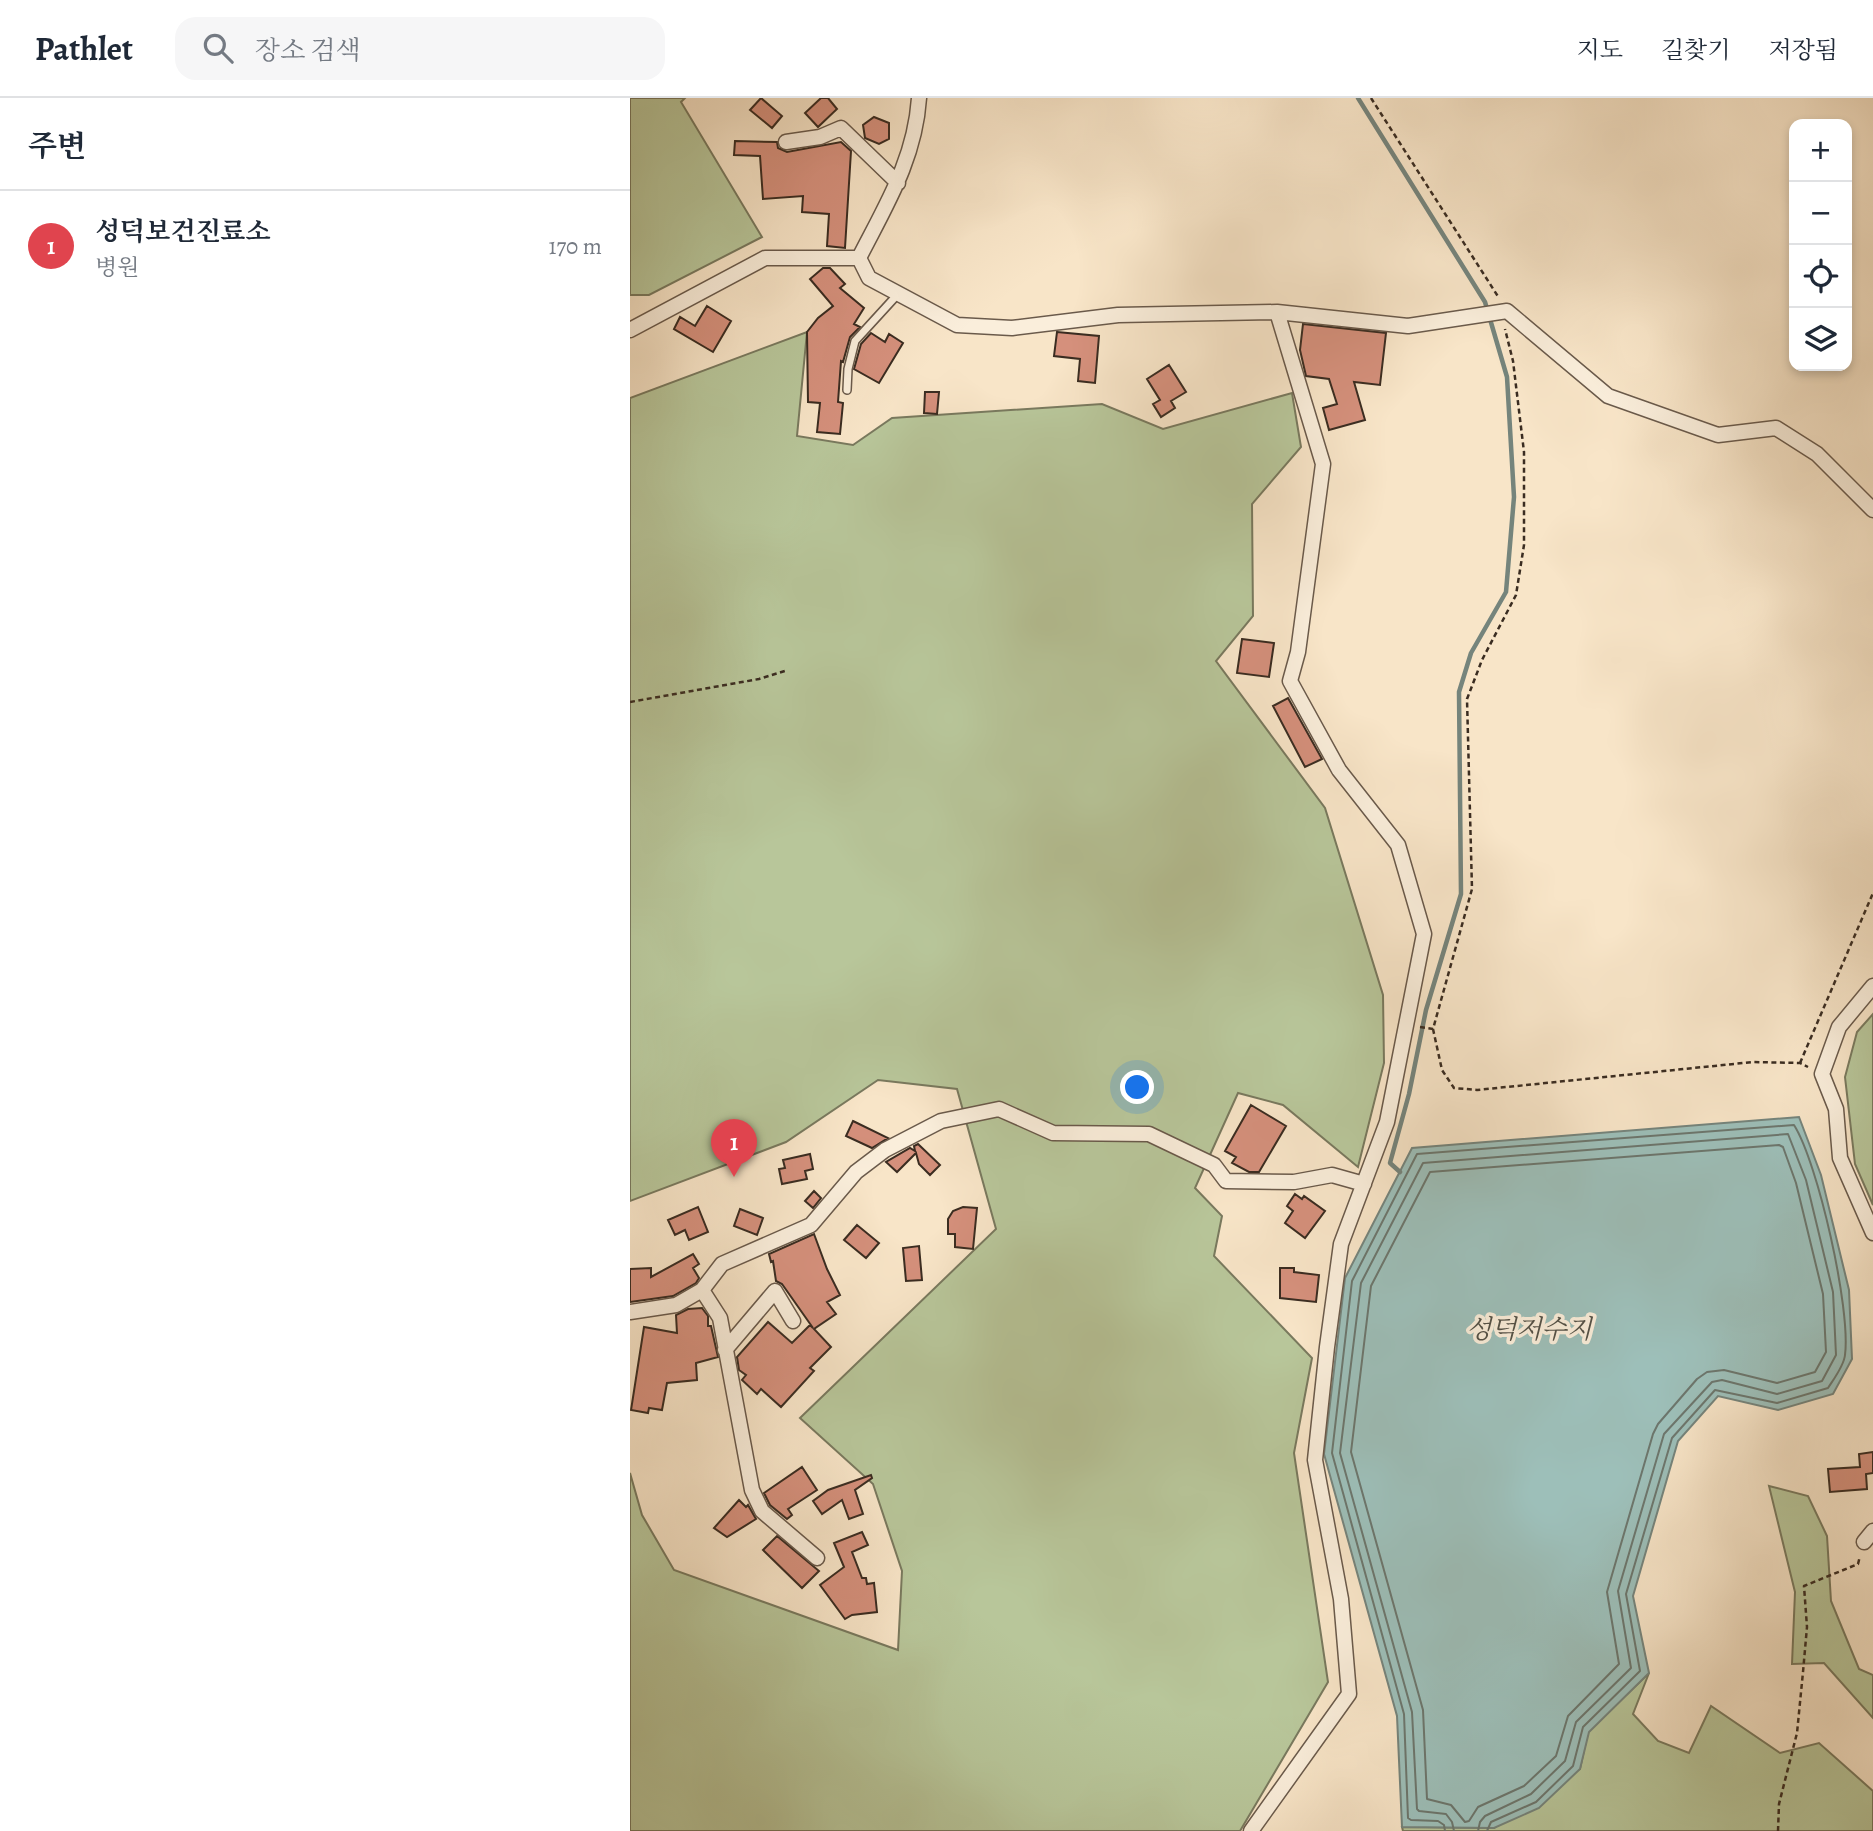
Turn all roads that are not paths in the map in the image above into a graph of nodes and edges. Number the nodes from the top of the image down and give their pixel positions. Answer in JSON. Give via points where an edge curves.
{"nodes":[{"id":1,"x":919,"y":98,"type":"edge"},
{"id":2,"x":786,"y":142,"type":"dead end"},
{"id":3,"x":898,"y":183,"type":"junction"},
{"id":4,"x":859,"y":258,"type":"junction"},
{"id":5,"x":898,"y":294,"type":"junction"},
{"id":6,"x":1277,"y":312,"type":"junction"},
{"id":7,"x":630,"y":330,"type":"edge"},
{"id":8,"x":847,"y":390,"type":"dead end"},
{"id":9,"x":1873,"y":510,"type":"edge"},
{"id":10,"x":1873,"y":986,"type":"edge"},
{"id":11,"x":1364,"y":1184,"type":"junction"},
{"id":12,"x":1873,"y":1233,"type":"edge"},
{"id":13,"x":702,"y":1290,"type":"junction"},
{"id":14,"x":630,"y":1312,"type":"edge"},
{"id":15,"x":793,"y":1321,"type":"dead end"},
{"id":16,"x":724,"y":1350,"type":"junction"},
{"id":17,"x":817,"y":1558,"type":"dead end"},
{"id":18,"x":1251,"y":1831,"type":"edge"}],
"edges":[{"from":1,"to":3,"type":"street"},
{"from":2,"to":3,"type":"street","via":[[820,137],[841,128]]},
{"from":3,"to":4,"type":"street"},
{"from":4,"to":5,"type":"street","via":[[869,278]]},
{"from":4,"to":7,"type":"street","via":[[765,258]]},
{"from":5,"to":6,"type":"street","via":[[957,325],[1012,328],[1118,314]]},
{"from":5,"to":8,"type":"lane","via":[[855,341]]},
{"from":6,"to":9,"type":"street","via":[[1408,326],[1495,312],[1608,396],[1718,435],[1776,428],[1817,454]]},
{"from":6,"to":11,"type":"street","via":[[1323,464],[1298,652],[1290,681],[1339,770],[1398,845],[1424,934],[1387,1122]]},
{"from":10,"to":12,"type":"street","via":[[1839,1027],[1822,1074],[1836,1110],[1840,1158]]},
{"from":11,"to":13,"type":"street","via":[[1332,1175],[1294,1182],[1226,1181],[1214,1165],[1149,1134],[1053,1133],[999,1109],[941,1121],[885,1150],[856,1172],[811,1225],[722,1264]]},
{"from":11,"to":18,"type":"street","via":[[1341,1244],[1315,1460],[1341,1599],[1349,1694]]},
{"from":13,"to":14,"type":"street","via":[[676,1305]]},
{"from":13,"to":16,"type":"street","via":[[720,1318]]},
{"from":15,"to":16,"type":"street","via":[[775,1291]]},
{"from":16,"to":17,"type":"street","via":[[752,1490],[762,1511]]}]}
